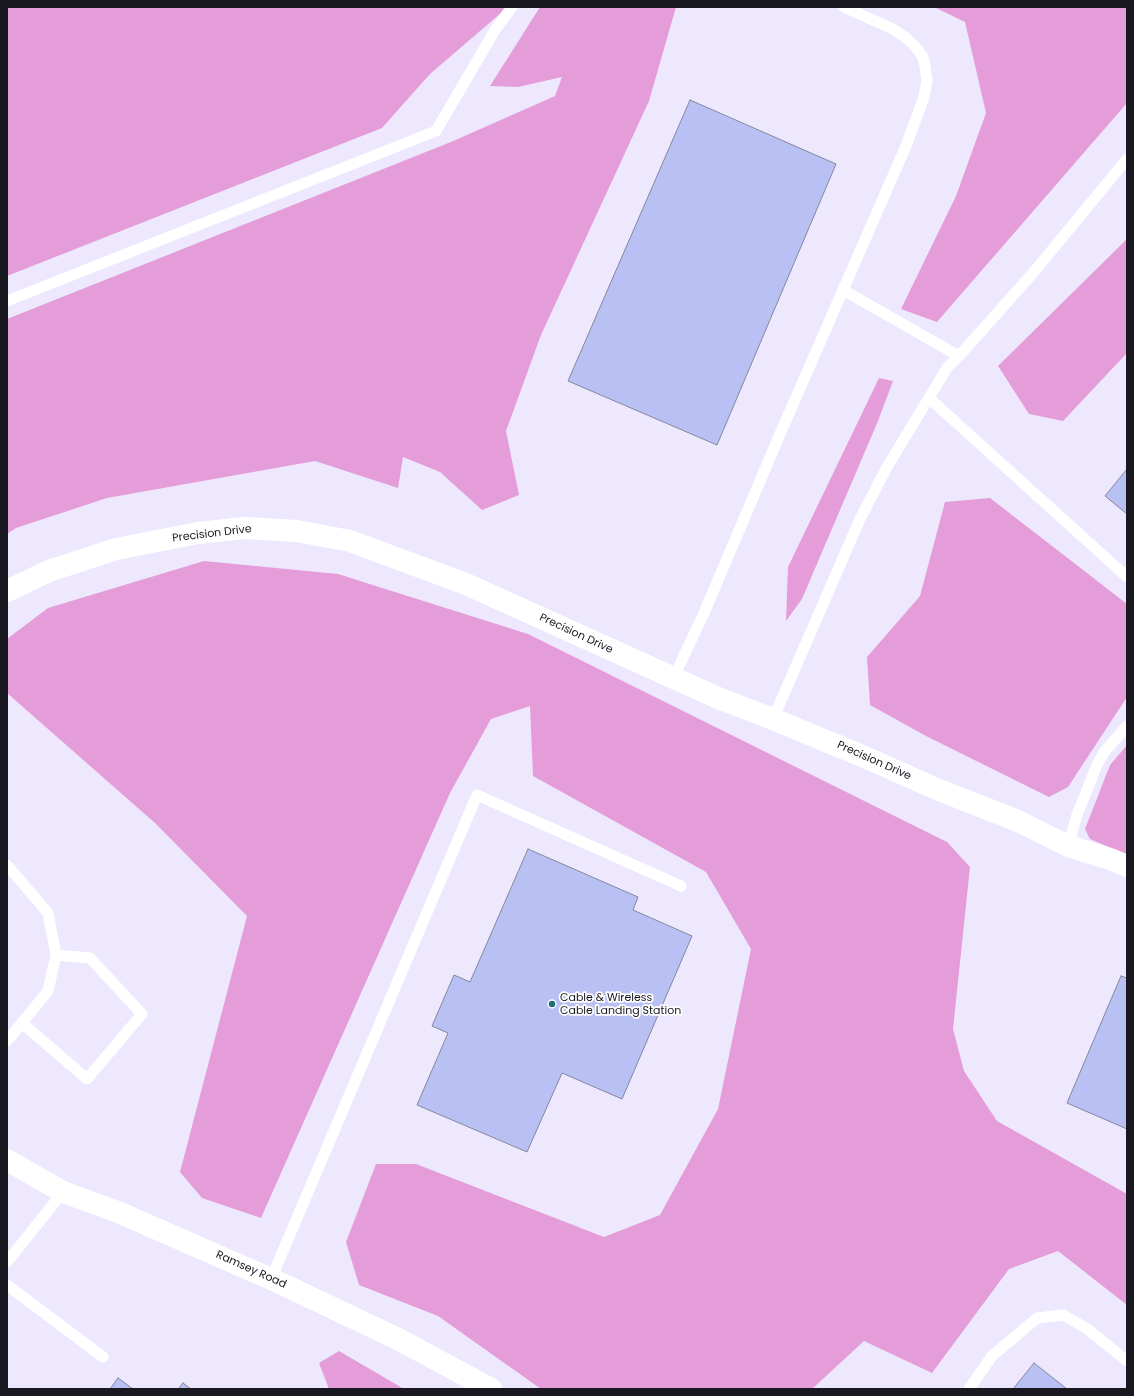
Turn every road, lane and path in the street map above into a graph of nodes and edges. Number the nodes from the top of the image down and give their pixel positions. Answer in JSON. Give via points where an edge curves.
{"nodes":[{"id":1,"x":512,"y":7,"type":"edge"},
{"id":2,"x":844,"y":7,"type":"edge"},
{"id":3,"x":1127,"y":159,"type":"edge"},
{"id":4,"x":843,"y":290,"type":"junction"},
{"id":5,"x":7,"y":301,"type":"edge"},
{"id":6,"x":959,"y":356,"type":"junction"},
{"id":7,"x":929,"y":398,"type":"junction"},
{"id":8,"x":1127,"y":577,"type":"edge"},
{"id":9,"x":7,"y":591,"type":"edge"},
{"id":10,"x":673,"y":679,"type":"junction"},
{"id":11,"x":773,"y":718,"type":"junction"},
{"id":12,"x":1127,"y":726,"type":"edge"},
{"id":13,"x":1068,"y":846,"type":"junction"},
{"id":14,"x":7,"y":865,"type":"edge"},
{"id":15,"x":1127,"y":866,"type":"edge"},
{"id":16,"x":681,"y":886,"type":"dead end"},
{"id":17,"x":56,"y":955,"type":"junction"},
{"id":18,"x":22,"y":1023,"type":"junction"},
{"id":19,"x":7,"y":1041,"type":"edge"},
{"id":20,"x":7,"y":1160,"type":"edge"},
{"id":21,"x":63,"y":1192,"type":"junction"},
{"id":22,"x":7,"y":1262,"type":"edge"},
{"id":23,"x":271,"y":1279,"type":"junction"},
{"id":24,"x":7,"y":1285,"type":"edge"},
{"id":25,"x":103,"y":1358,"type":"dead end"},
{"id":26,"x":1127,"y":1361,"type":"edge"},
{"id":27,"x":491,"y":1389,"type":"edge"},
{"id":28,"x":969,"y":1389,"type":"edge"}],
"edges":[{"from":1,"to":5,"type":"lane","via":[[495,30],[436,131]]},
{"from":2,"to":4,"type":"lane","via":[[883,23],[910,41],[923,57],[927,81],[924,97],[906,146]]},
{"from":3,"to":6,"type":"lane","via":[[1033,273]]},
{"from":4,"to":6,"type":"lane"},
{"from":4,"to":10,"type":"lane"},
{"from":6,"to":7,"type":"lane","via":[[947,368]]},
{"from":7,"to":8,"type":"lane"},
{"from":7,"to":11,"type":"lane","via":[[887,467],[860,519]]},
{"from":9,"to":10,"type":"street","name":"Precision Drive","via":[[49,571],[116,549],[198,533],[244,528],[297,531],[350,541],[466,584]]},
{"from":10,"to":11,"type":"street","name":"Precision Drive"},
{"from":11,"to":13,"type":"street","name":"Precision Drive","via":[[938,790],[1018,821]]},
{"from":12,"to":13,"type":"lane","via":[[1105,751],[1097,765]]},
{"from":13,"to":15,"type":"street","name":"Precision Drive","via":[[1110,858]]},
{"from":14,"to":17,"type":"lane","via":[[48,913]]},
{"from":16,"to":23,"type":"lane","via":[[477,795]]},
{"from":17,"to":18,"type":"lane","via":[[48,991]]},
{"from":17,"to":18,"type":"lane","via":[[90,958],[142,1014],[87,1079]]},
{"from":18,"to":19,"type":"lane"},
{"from":20,"to":21,"type":"street","name":"Ramsey Road"},
{"from":21,"to":22,"type":"lane"},
{"from":21,"to":23,"type":"street","name":"Ramsey Road","via":[[118,1212]]},
{"from":23,"to":27,"type":"street","name":"Ramsey Road","via":[[398,1339]]},
{"from":24,"to":25,"type":"lane"},
{"from":26,"to":28,"type":"lane","via":[[1086,1328],[1063,1315],[1037,1318],[992,1356]]}]}
